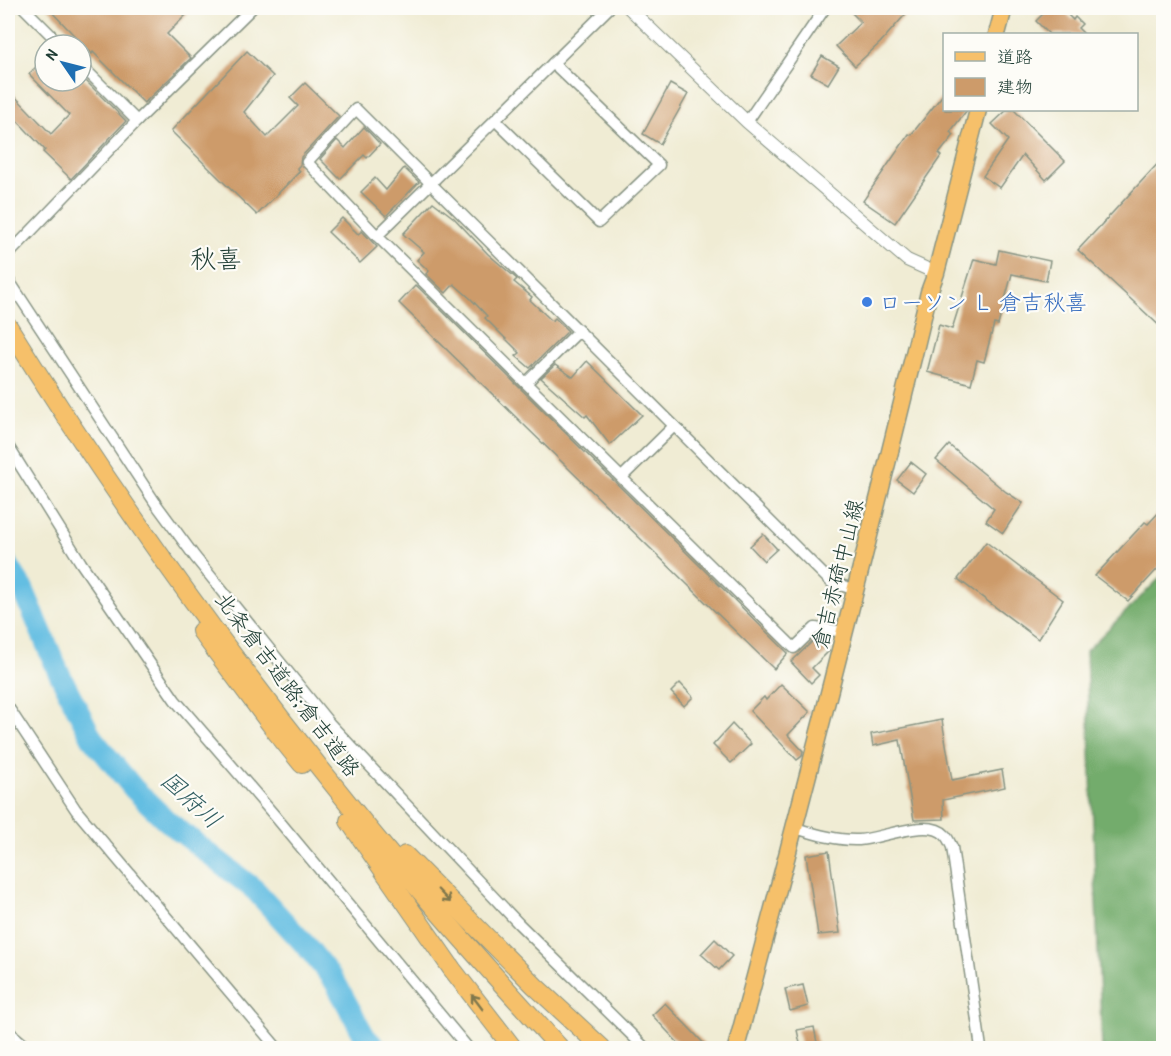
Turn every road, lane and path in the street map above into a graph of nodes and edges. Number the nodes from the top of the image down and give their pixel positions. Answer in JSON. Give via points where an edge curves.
{"nodes":[{"id":1,"x":24,"y":8,"type":"edge"},
{"id":2,"x":252,"y":8,"type":"edge"},
{"id":3,"x":609,"y":8,"type":"edge"},
{"id":4,"x":629,"y":8,"type":"edge"},
{"id":5,"x":825,"y":8,"type":"edge"},
{"id":6,"x":1004,"y":8,"type":"edge"},
{"id":7,"x":49,"y":33,"type":"edge"},
{"id":8,"x":997,"y":33,"type":"edge"},
{"id":9,"x":553,"y":63,"type":"junction"},
{"id":10,"x":93,"y":77,"type":"edge"},
{"id":11,"x":978,"y":111,"type":"edge"},
{"id":12,"x":495,"y":120,"type":"junction"},
{"id":13,"x":137,"y":121,"type":"junction"},
{"id":14,"x":747,"y":122,"type":"junction"},
{"id":15,"x":431,"y":183,"type":"junction"},
{"id":16,"x":377,"y":236,"type":"junction"},
{"id":17,"x":8,"y":255,"type":"edge"},
{"id":18,"x":936,"y":273,"type":"junction"},
{"id":19,"x":8,"y":279,"type":"edge"},
{"id":20,"x":8,"y":326,"type":"edge"},
{"id":21,"x":579,"y":331,"type":"junction"},
{"id":22,"x":8,"y":347,"type":"edge"},
{"id":23,"x":526,"y":383,"type":"junction"},
{"id":24,"x":674,"y":426,"type":"junction"},
{"id":25,"x":8,"y":446,"type":"edge"},
{"id":26,"x":622,"y":477,"type":"junction"},
{"id":27,"x":856,"y":590,"type":"junction"},
{"id":28,"x":846,"y":632,"type":"junction"},
{"id":29,"x":8,"y":707,"type":"edge"},
{"id":30,"x":317,"y":762,"type":"junction"},
{"id":31,"x":349,"y":821,"type":"junction"},
{"id":32,"x":795,"y":828,"type":"junction"},
{"id":33,"x":8,"y":1031,"type":"edge"},
{"id":34,"x":28,"y":1048,"type":"edge"},
{"id":35,"x":276,"y":1048,"type":"edge"},
{"id":36,"x":468,"y":1048,"type":"edge"},
{"id":37,"x":513,"y":1048,"type":"edge"},
{"id":38,"x":545,"y":1048,"type":"edge"},
{"id":39,"x":560,"y":1048,"type":"edge"},
{"id":40,"x":602,"y":1048,"type":"edge"},
{"id":41,"x":645,"y":1048,"type":"edge"},
{"id":42,"x":736,"y":1048,"type":"edge"},
{"id":43,"x":981,"y":1048,"type":"edge"}],
"edges":[{"from":1,"to":7,"type":"street"},
{"from":2,"to":13,"type":"street"},
{"from":3,"to":9,"type":"street"},
{"from":4,"to":14,"type":"street"},
{"from":5,"to":14,"type":"street"},
{"from":6,"to":8,"type":"main road"},
{"from":9,"to":12,"type":"street"},
{"from":9,"to":12,"type":"street","via":[[659,165],[599,222]]},
{"from":10,"to":13,"type":"street"},
{"from":11,"to":18,"type":"main road","name":"倉吉赤碕中山線"},
{"from":12,"to":15,"type":"street"},
{"from":13,"to":17,"type":"street"},
{"from":14,"to":18,"type":"street","via":[[907,260]]},
{"from":15,"to":16,"type":"street"},
{"from":15,"to":16,"type":"street","via":[[356,109],[307,162]]},
{"from":15,"to":21,"type":"street"},
{"from":16,"to":23,"type":"street"},
{"from":18,"to":27,"type":"main road","name":"倉吉赤碕中山線","via":[[928,292]]},
{"from":19,"to":41,"type":"street","via":[[156,504],[330,724],[519,924]]},
{"from":20,"to":30,"type":"highway","name":"北条倉吉道路;倉吉道路","via":[[140,525]]},
{"from":21,"to":23,"type":"street"},
{"from":21,"to":24,"type":"street"},
{"from":22,"to":31,"type":"highway","name":"北条倉吉道路;倉吉道路","via":[[207,640]]},
{"from":23,"to":26,"type":"street"},
{"from":24,"to":26,"type":"street"},
{"from":24,"to":27,"type":"street","via":[[831,582]]},
{"from":25,"to":36,"type":"street","via":[[175,700]]},
{"from":26,"to":28,"type":"street","via":[[794,648],[815,628]]},
{"from":27,"to":28,"type":"main road","name":"倉吉赤碕中山線"},
{"from":28,"to":32,"type":"main road","name":"倉吉赤碕中山線"},
{"from":29,"to":35,"type":"street","via":[[76,810]]},
{"from":30,"to":39,"type":"highway","name":"北条倉吉道路;倉吉道路","via":[[417,887]]},
{"from":30,"to":40,"type":"highway","one_way":true,"via":[[443,895]]},
{"from":37,"to":31,"type":"highway","one_way":true,"via":[[452,969]]},
{"from":31,"to":38,"type":"highway","name":"北条倉吉道路;倉吉道路"},
{"from":32,"to":42,"type":"main road","name":"倉吉赤碕中山線"},
{"from":32,"to":43,"type":"street","via":[[859,840],[922,828],[944,833],[952,847]]},
{"from":33,"to":34,"type":"street"}]}
